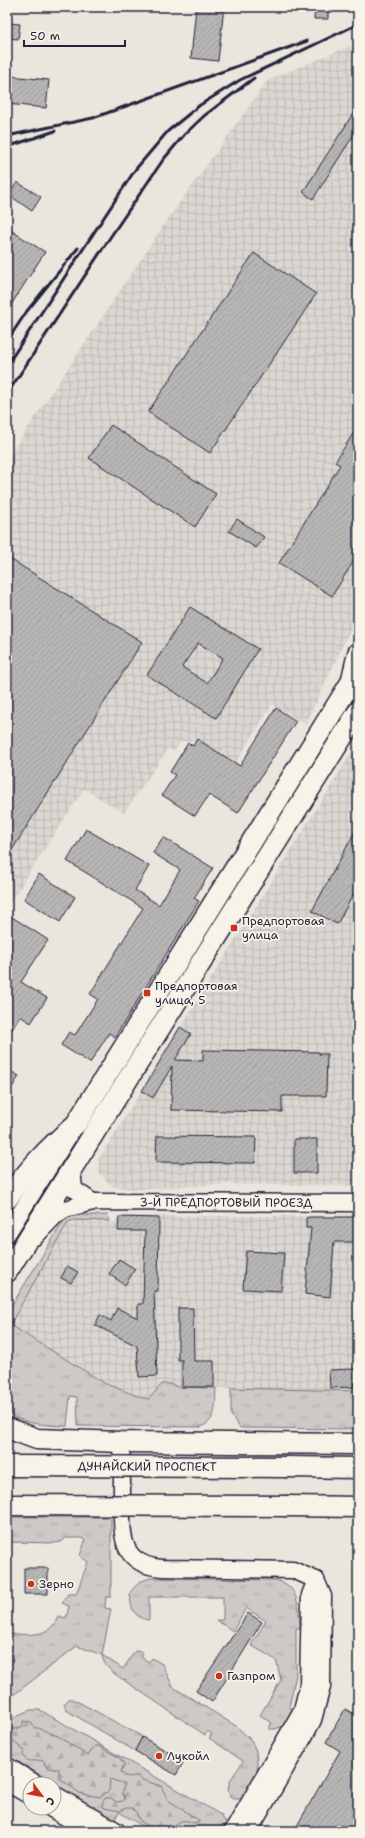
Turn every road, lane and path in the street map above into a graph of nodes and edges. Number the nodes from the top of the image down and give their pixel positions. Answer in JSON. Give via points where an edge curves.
{"nodes":[{"id":1,"x":358,"y":653,"type":"edge"},
{"id":2,"x":354,"y":677,"type":"edge"},
{"id":3,"x":358,"y":712,"type":"edge"},
{"id":4,"x":76,"y":1124,"type":"junction"},
{"id":5,"x":72,"y":1169,"type":"junction"},
{"id":6,"x":7,"y":1199,"type":"edge"},
{"id":7,"x":93,"y":1202,"type":"junction"},
{"id":8,"x":358,"y":1203,"type":"edge"},
{"id":9,"x":7,"y":1234,"type":"edge"},
{"id":10,"x":20,"y":1253,"type":"junction"},
{"id":11,"x":7,"y":1272,"type":"edge"},
{"id":12,"x":7,"y":1428,"type":"edge"},
{"id":13,"x":121,"y":1442,"type":"junction"},
{"id":14,"x":358,"y":1444,"type":"edge"},
{"id":15,"x":7,"y":1466,"type":"edge"},
{"id":16,"x":358,"y":1468,"type":"edge"},
{"id":17,"x":7,"y":1505,"type":"edge"},
{"id":18,"x":358,"y":1507,"type":"edge"},
{"id":19,"x":316,"y":1580,"type":"junction"},
{"id":20,"x":7,"y":1766,"type":"edge"},
{"id":21,"x":24,"y":1776,"type":"edge"},
{"id":22,"x":7,"y":1783,"type":"edge"},
{"id":23,"x":22,"y":1791,"type":"edge"},
{"id":24,"x":62,"y":1799,"type":"edge"},
{"id":25,"x":62,"y":1815,"type":"edge"},
{"id":26,"x":89,"y":1831,"type":"edge"},
{"id":27,"x":117,"y":1831,"type":"edge"},
{"id":28,"x":233,"y":1831,"type":"edge"},
{"id":29,"x":249,"y":1831,"type":"edge"}],
"edges":[{"from":1,"to":2,"type":"main road"},
{"from":2,"to":4,"type":"main road"},
{"from":3,"to":5,"type":"main road"},
{"from":4,"to":6,"type":"main road","via":[[45,1151]]},
{"from":4,"to":9,"type":"street"},
{"from":5,"to":7,"type":"street","via":[[74,1189]]},
{"from":5,"to":10,"type":"main road"},
{"from":7,"to":8,"type":"street","name":"3-Й ПРЕДПОРТОВЫЙ ПРОЕЗД"},
{"from":7,"to":10,"type":"street","name":"3-Й ПРЕДПОРТОВЫЙ ПРОЕЗД","via":[[65,1209],[56,1215]]},
{"from":10,"to":11,"type":"main road"},
{"from":12,"to":13,"type":"main road","via":[[37,1439]]},
{"from":13,"to":14,"type":"main road"},
{"from":13,"to":19,"type":"street","via":[[122,1533],[127,1549],[140,1562],[163,1568],[293,1570]]},
{"from":15,"to":16,"type":"main road","name":"ДУНАЙСКИЙ ПРОСПЕКТ","bridge":true},
{"from":17,"to":18,"type":"main road","bridge":true},
{"from":19,"to":28,"type":"street","via":[[310,1596],[308,1685],[302,1710]]},
{"from":19,"to":29,"type":"street","via":[[323,1596],[323,1673],[320,1699],[305,1735]]},
{"from":20,"to":21,"type":"street"},
{"from":22,"to":23,"type":"street"},
{"from":24,"to":27,"type":"street"},
{"from":25,"to":26,"type":"street"}]}
